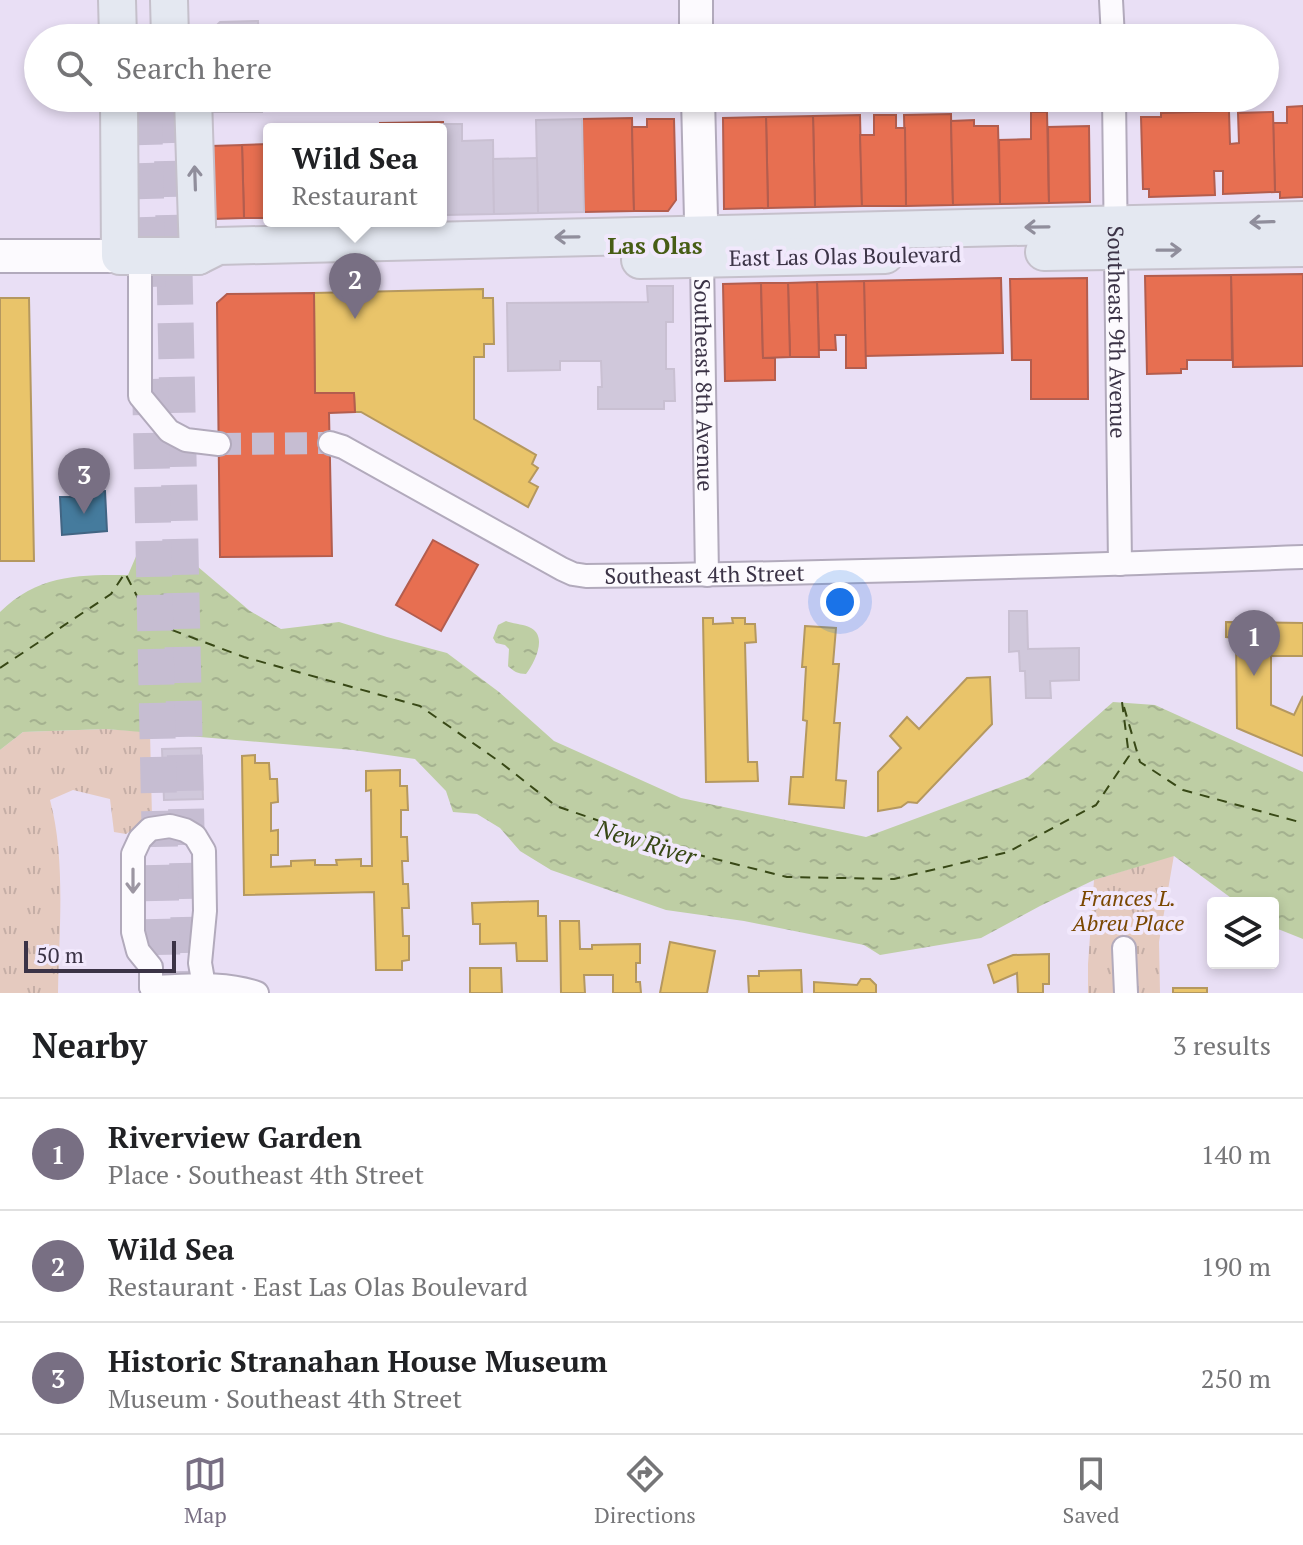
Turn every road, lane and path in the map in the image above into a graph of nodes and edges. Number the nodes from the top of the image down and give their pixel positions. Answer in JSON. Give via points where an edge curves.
{"nodes":[{"id":1,"x":117,"y":0,"type":"edge"},
{"id":2,"x":142,"y":0,"type":"edge"},
{"id":3,"x":169,"y":0,"type":"edge"},
{"id":4,"x":193,"y":0,"type":"edge"},
{"id":5,"x":696,"y":0,"type":"edge"},
{"id":6,"x":1111,"y":0,"type":"edge"},
{"id":7,"x":118,"y":24,"type":"edge"},
{"id":8,"x":143,"y":24,"type":"edge"},
{"id":9,"x":170,"y":24,"type":"edge"},
{"id":10,"x":193,"y":24,"type":"edge"},
{"id":11,"x":696,"y":24,"type":"edge"},
{"id":12,"x":1112,"y":24,"type":"edge"},
{"id":13,"x":155,"y":112,"type":"edge"},
{"id":14,"x":160,"y":112,"type":"edge"},
{"id":15,"x":698,"y":112,"type":"edge"},
{"id":16,"x":1114,"y":112,"type":"edge"},
{"id":17,"x":1303,"y":220,"type":"edge"},
{"id":18,"x":1115,"y":238,"type":"junction"},
{"id":19,"x":702,"y":246,"type":"junction"},
{"id":20,"x":1303,"y":248,"type":"edge"},
{"id":21,"x":0,"y":256,"type":"edge"},
{"id":22,"x":130,"y":256,"type":"junction"},
{"id":23,"x":198,"y":256,"type":"junction"},
{"id":24,"x":330,"y":443,"type":"tunnel mouth"},
{"id":25,"x":219,"y":444,"type":"tunnel mouth"},
{"id":26,"x":1303,"y":557,"type":"edge"},
{"id":27,"x":1120,"y":564,"type":"junction"},
{"id":28,"x":707,"y":575,"type":"junction"},
{"id":29,"x":1124,"y":948,"type":"dead end"},
{"id":30,"x":206,"y":989,"type":"edge"},
{"id":31,"x":148,"y":990,"type":"edge"},
{"id":32,"x":257,"y":993,"type":"edge"},
{"id":33,"x":1126,"y":993,"type":"edge"}],
"edges":[{"from":1,"to":7,"type":"main road"},
{"from":2,"to":8,"type":"main road"},
{"from":3,"to":9,"type":"main road"},
{"from":4,"to":10,"type":"main road"},
{"from":5,"to":11,"type":"main road"},
{"from":6,"to":12,"type":"street"},
{"from":13,"to":22,"type":"main road"},
{"from":23,"to":14,"type":"main road","one_way":true},
{"from":15,"to":19,"type":"main road","name":"Southeast 8th Avenue"},
{"from":16,"to":18,"type":"street","name":"Southeast 9th Avenue"},
{"from":17,"to":18,"type":"main road","name":"East Las Olas Boulevard","one_way":true},
{"from":18,"to":19,"type":"main road","name":"East Las Olas Boulevard"},
{"from":18,"to":20,"type":"main road","name":"East Las Olas Boulevard","one_way":true},
{"from":18,"to":27,"type":"street","name":"Southeast 9th Avenue"},
{"from":19,"to":23,"type":"main road","name":"East Las Olas Boulevard","via":[[217,268]]},
{"from":19,"to":28,"type":"street","name":"Southeast 8th Avenue"},
{"from":21,"to":22,"type":"main road","name":"East Las Olas Boulevard"},
{"from":22,"to":23,"type":"main road","name":"East Las Olas Boulevard"},
{"from":22,"to":25,"type":"street","via":[[140,396],[169,431],[186,440]]},
{"from":24,"to":28,"type":"street","name":"Southeast 4th Street","via":[[573,574]]},
{"from":26,"to":27,"type":"street","name":"Southeast 4th Street"},
{"from":27,"to":28,"type":"street","name":"Southeast 4th Street"},
{"from":29,"to":33,"type":"street"},
{"from":30,"to":31,"type":"street"},
{"from":30,"to":31,"type":"street","one_way":true,"via":[[200,963],[204,851],[195,836],[170,826],[150,829],[133,854],[133,932],[138,951],[151,967]]},
{"from":30,"to":32,"type":"street"}]}
